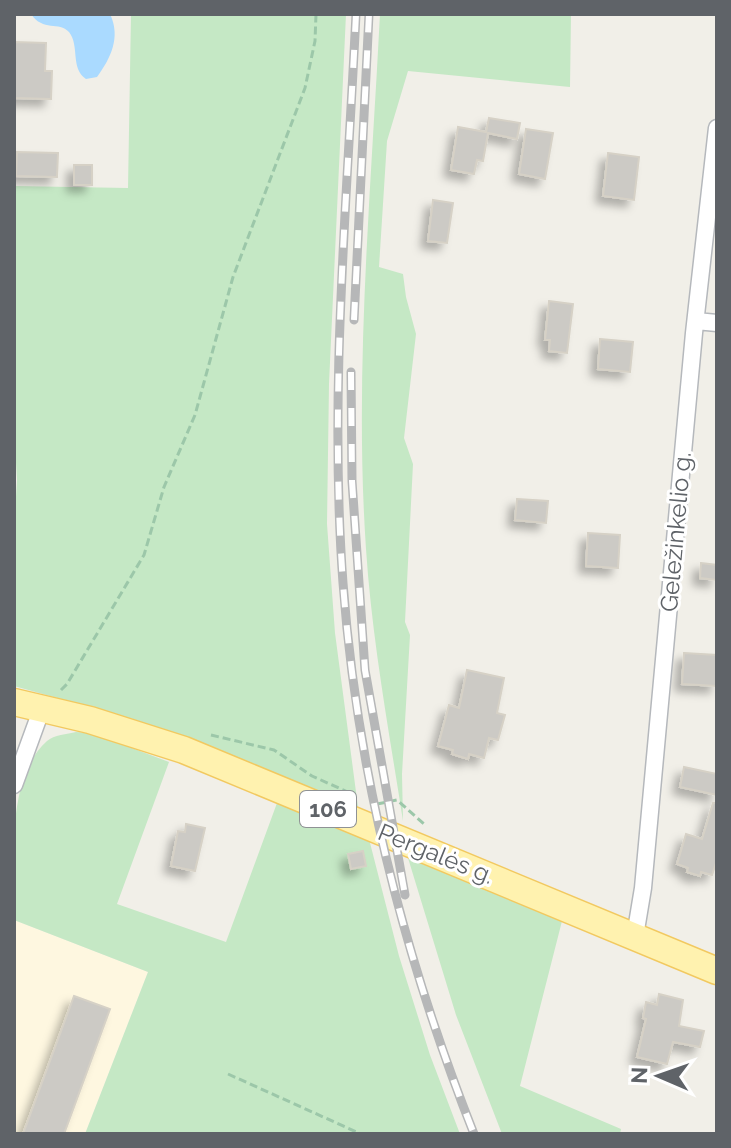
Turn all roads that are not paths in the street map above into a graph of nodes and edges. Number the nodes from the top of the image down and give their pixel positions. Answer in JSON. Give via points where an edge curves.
{"nodes":[{"id":1,"x":717,"y":128,"type":"edge"},
{"id":2,"x":696,"y":321,"type":"junction"},
{"id":3,"x":717,"y":323,"type":"edge"},
{"id":4,"x":14,"y":702,"type":"edge"},
{"id":5,"x":42,"y":708,"type":"junction"},
{"id":6,"x":14,"y":785,"type":"edge"},
{"id":7,"x":635,"y":936,"type":"junction"},
{"id":8,"x":717,"y":971,"type":"edge"}],
"edges":[{"from":1,"to":2,"type":"street","name":"Geležinkelio g."},
{"from":2,"to":3,"type":"street"},
{"from":2,"to":7,"type":"street","name":"Geležinkelio g."},
{"from":4,"to":5,"type":"main road","name":"Pergalės g.","number":"106"},
{"from":5,"to":6,"type":"street"},
{"from":5,"to":7,"type":"main road","name":"Pergalės g.","number":"106","via":[[184,750]]},
{"from":7,"to":8,"type":"main road","name":"Pergalės g.","number":"106"}]}
